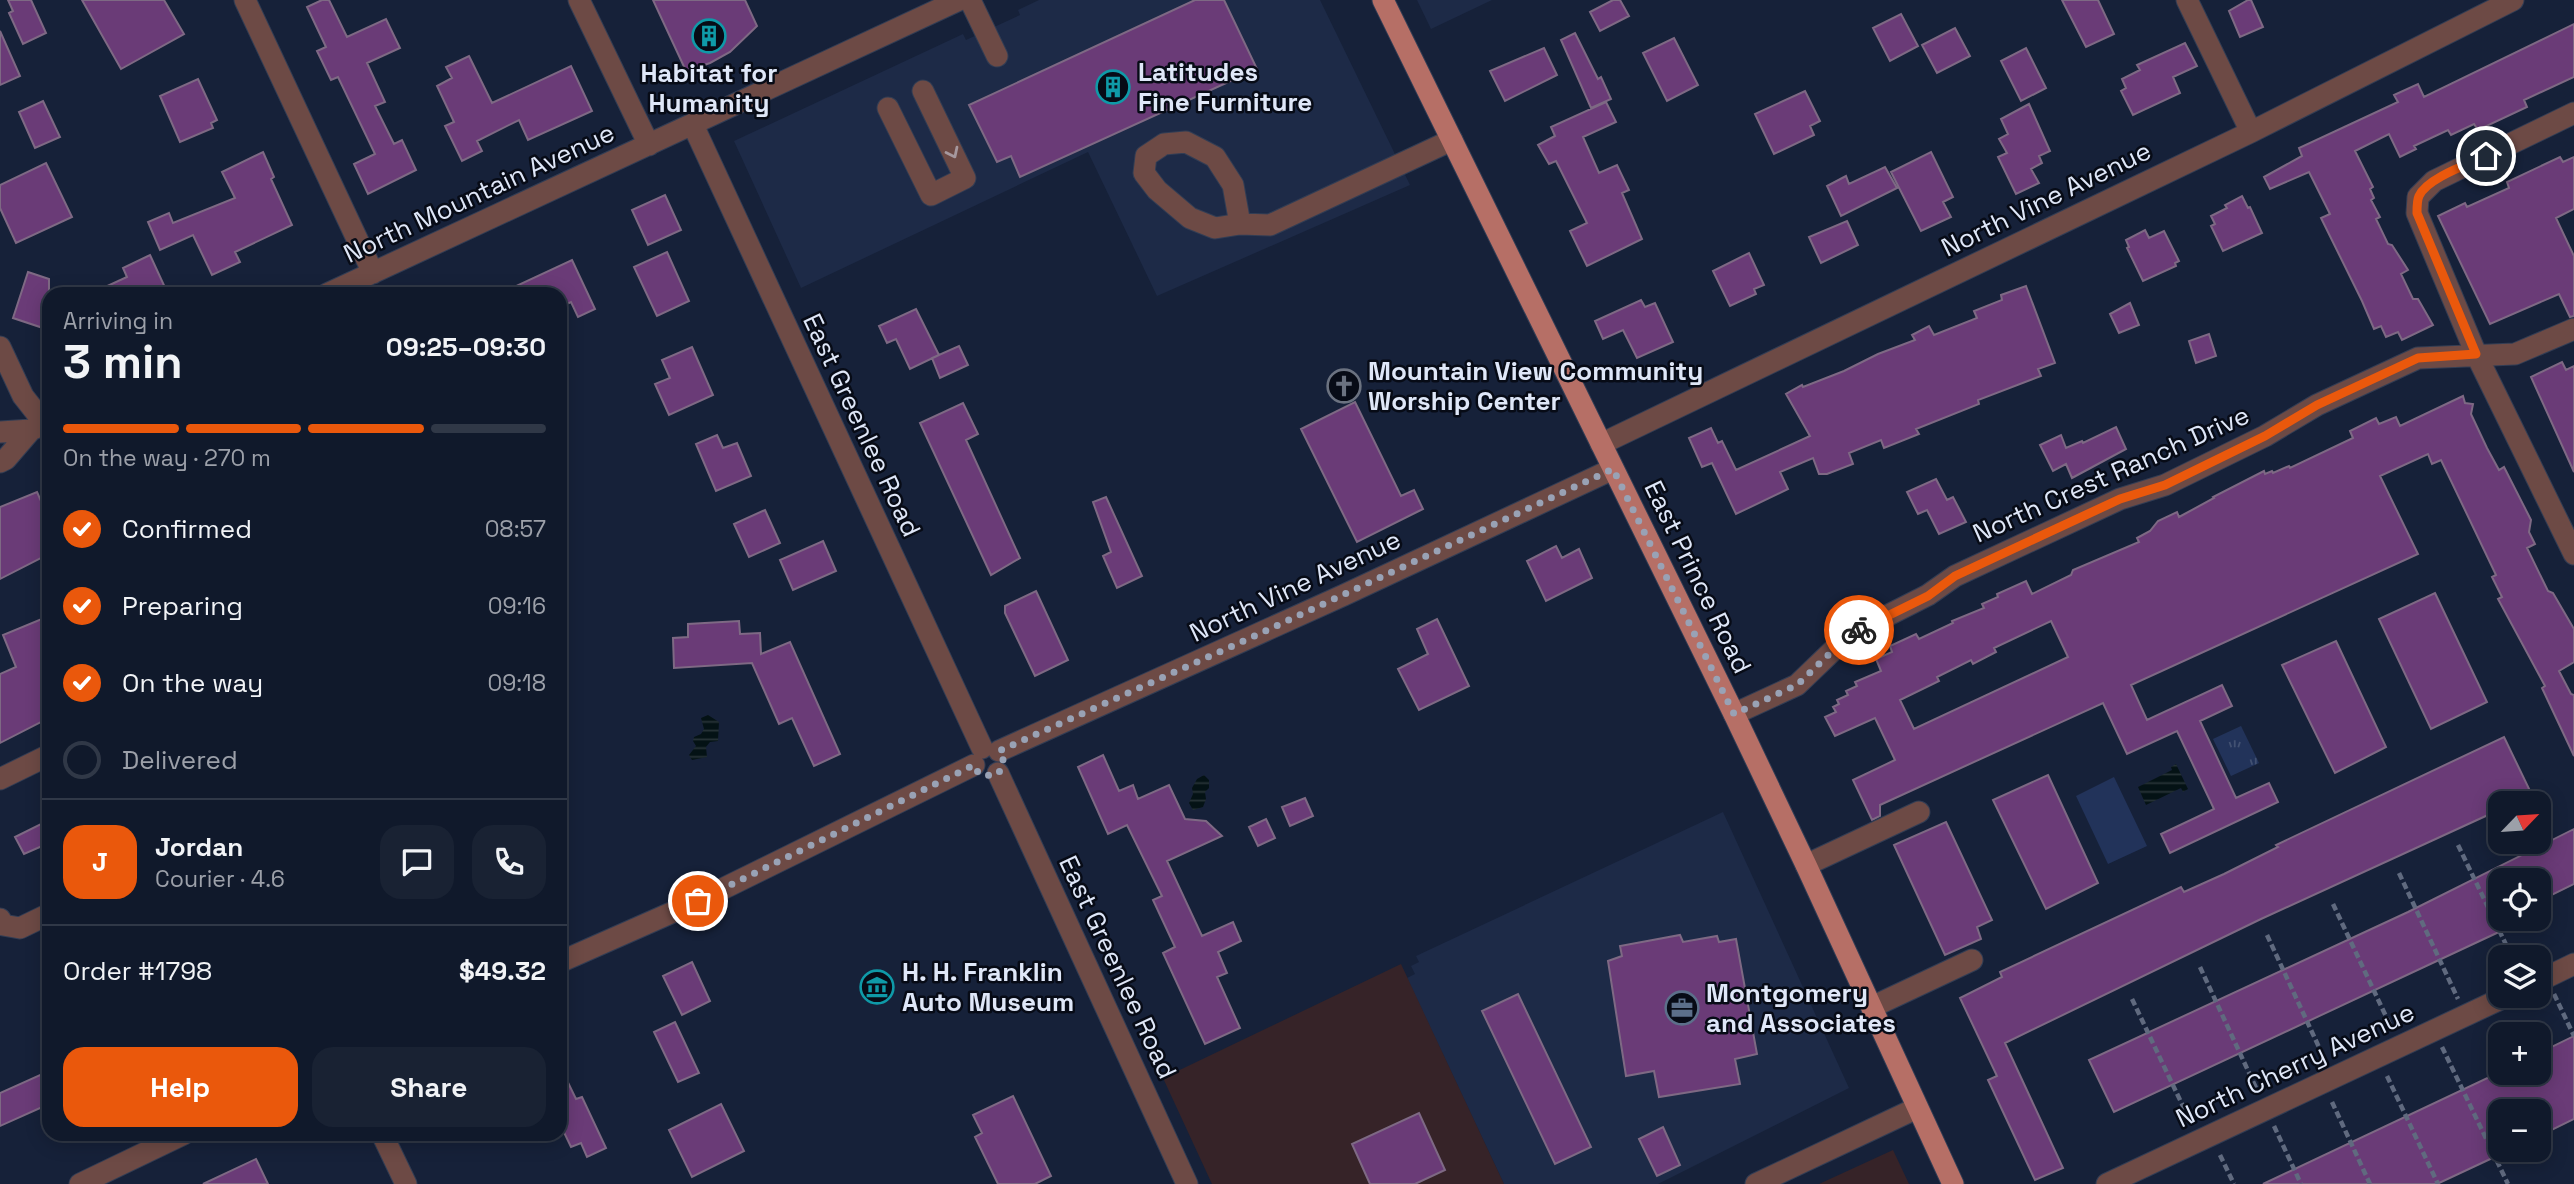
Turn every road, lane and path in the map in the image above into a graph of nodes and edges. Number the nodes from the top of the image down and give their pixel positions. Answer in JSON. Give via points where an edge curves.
{"nodes":[{"id":1,"x":245,"y":0,"type":"edge"},
{"id":2,"x":579,"y":0,"type":"edge"},
{"id":3,"x":958,"y":0,"type":"edge"},
{"id":4,"x":970,"y":0,"type":"edge"},
{"id":5,"x":1383,"y":0,"type":"edge"},
{"id":6,"x":2187,"y":0,"type":"edge"},
{"id":7,"x":2513,"y":0,"type":"edge"},
{"id":8,"x":997,"y":56,"type":"dead end"},
{"id":9,"x":923,"y":91,"type":"dead end"},
{"id":10,"x":888,"y":108,"type":"dead end"},
{"id":11,"x":2574,"y":113,"type":"edge"},
{"id":12,"x":693,"y":124,"type":"junction"},
{"id":13,"x":2251,"y":132,"type":"junction"},
{"id":14,"x":1452,"y":140,"type":"junction"},
{"id":15,"x":649,"y":145,"type":"junction"},
{"id":16,"x":1240,"y":224,"type":"junction"},
{"id":17,"x":373,"y":273,"type":"junction"},
{"id":18,"x":342,"y":287,"type":"edge"},
{"id":19,"x":2574,"y":329,"type":"edge"},
{"id":20,"x":0,"y":347,"type":"edge"},
{"id":21,"x":2476,"y":354,"type":"junction"},
{"id":22,"x":42,"y":423,"type":"edge"},
{"id":23,"x":42,"y":426,"type":"edge"},
{"id":24,"x":42,"y":428,"type":"edge"},
{"id":25,"x":0,"y":432,"type":"edge"},
{"id":26,"x":1601,"y":443,"type":"junction"},
{"id":27,"x":0,"y":462,"type":"edge"},
{"id":28,"x":1613,"y":469,"type":"junction"},
{"id":29,"x":2574,"y":554,"type":"edge"},
{"id":30,"x":1734,"y":714,"type":"junction"},
{"id":31,"x":985,"y":755,"type":"junction"},
{"id":32,"x":42,"y":758,"type":"edge"},
{"id":33,"x":0,"y":779,"type":"edge"},
{"id":34,"x":1919,"y":812,"type":"dead end"},
{"id":35,"x":2458,"y":845,"type":"dead end"},
{"id":36,"x":1806,"y":865,"type":"junction"},
{"id":37,"x":2399,"y":873,"type":"dead end"},
{"id":38,"x":2333,"y":904,"type":"dead end"},
{"id":39,"x":42,"y":917,"type":"edge"},
{"id":40,"x":0,"y":919,"type":"edge"},
{"id":41,"x":2267,"y":935,"type":"dead end"},
{"id":42,"x":2506,"y":945,"type":"edge"},
{"id":43,"x":567,"y":959,"type":"edge"},
{"id":44,"x":1972,"y":960,"type":"dead end"},
{"id":45,"x":2574,"y":964,"type":"edge"},
{"id":46,"x":2200,"y":967,"type":"dead end"},
{"id":47,"x":2551,"y":975,"type":"edge"},
{"id":48,"x":2551,"y":994,"type":"edge"},
{"id":49,"x":2132,"y":999,"type":"dead end"},
{"id":50,"x":2488,"y":1005,"type":"edge"},
{"id":51,"x":1872,"y":1007,"type":"junction"},
{"id":52,"x":2465,"y":1015,"type":"junction"},
{"id":53,"x":2434,"y":1030,"type":"junction"},
{"id":54,"x":2574,"y":1036,"type":"edge"},
{"id":55,"x":2400,"y":1046,"type":"junction"},
{"id":56,"x":2378,"y":1056,"type":"junction"},
{"id":57,"x":2328,"y":1080,"type":"junction"},
{"id":58,"x":1917,"y":1108,"type":"junction"},
{"id":59,"x":2266,"y":1109,"type":"junction"},
{"id":60,"x":2205,"y":1138,"type":"junction"},
{"id":61,"x":169,"y":1141,"type":"edge"},
{"id":62,"x":385,"y":1141,"type":"edge"},
{"id":63,"x":80,"y":1184,"type":"edge"},
{"id":64,"x":406,"y":1184,"type":"edge"},
{"id":65,"x":1187,"y":1184,"type":"edge"},
{"id":66,"x":1756,"y":1184,"type":"edge"},
{"id":67,"x":1953,"y":1184,"type":"edge"},
{"id":68,"x":2107,"y":1184,"type":"edge"},
{"id":69,"x":2234,"y":1184,"type":"edge"},
{"id":70,"x":2301,"y":1184,"type":"edge"},
{"id":71,"x":2370,"y":1184,"type":"edge"},
{"id":72,"x":2438,"y":1184,"type":"edge"},
{"id":73,"x":2508,"y":1184,"type":"edge"}],
"edges":[{"from":1,"to":17,"type":"street"},
{"from":2,"to":15,"type":"street"},
{"from":3,"to":12,"type":"street","name":"North Mountain Avenue"},
{"from":4,"to":8,"type":"street"},
{"from":5,"to":14,"type":"main road","name":"East Prince Road"},
{"from":6,"to":13,"type":"street"},
{"from":7,"to":13,"type":"street","name":"North Vine Avenue"},
{"from":9,"to":10,"type":"street","one_way":true,"via":[[965,178],[931,195]]},
{"from":11,"to":21,"type":"street","via":[[2434,181],[2418,197],[2421,229]]},
{"from":12,"to":15,"type":"street","name":"North Mountain Avenue"},
{"from":12,"to":31,"type":"street","name":"East Greenlee Road"},
{"from":13,"to":26,"type":"street","name":"North Vine Avenue"},
{"from":14,"to":16,"type":"street","via":[[1270,225]]},
{"from":14,"to":26,"type":"main road","name":"East Prince Road"},
{"from":15,"to":17,"type":"street","name":"North Mountain Avenue"},
{"from":16,"to":16,"type":"street","via":[[1215,228],[1190,218],[1144,173],[1146,156],[1164,144],[1186,142],[1215,157],[1233,185]]},
{"from":17,"to":18,"type":"street","name":"North Mountain Avenue"},
{"from":19,"to":21,"type":"street","name":"North Crest Ranch Drive","via":[[2515,354]]},
{"from":20,"to":22,"type":"street","via":[[23,396]]},
{"from":21,"to":29,"type":"street"},
{"from":21,"to":30,"type":"street","name":"North Crest Ranch Drive","via":[[2418,358],[2165,485],[2120,499],[1955,576],[1928,596],[1849,635],[1797,685]]},
{"from":23,"to":25,"type":"street"},
{"from":24,"to":27,"type":"street"},
{"from":26,"to":28,"type":"main road","name":"East Prince Road"},
{"from":28,"to":30,"type":"main road","name":"East Prince Road"},
{"from":28,"to":31,"type":"street","name":"North Vine Avenue","via":[[1078,717]]},
{"from":30,"to":36,"type":"main road","name":"East Prince Road"},
{"from":31,"to":43,"type":"street","name":"North Vine Avenue","via":[[698,901]]},
{"from":31,"to":65,"type":"street","name":"East Greenlee Road","via":[[984,776],[998,773]]},
{"from":32,"to":33,"type":"street"},
{"from":34,"to":36,"type":"street"},
{"from":35,"to":42,"type":"path"},
{"from":36,"to":51,"type":"main road","name":"East Prince Road"},
{"from":37,"to":52,"type":"path"},
{"from":38,"to":55,"type":"path"},
{"from":39,"to":40,"type":"street","via":[[20,928],[3,925]]},
{"from":41,"to":57,"type":"path"},
{"from":44,"to":51,"type":"street"},
{"from":45,"to":47,"type":"street"},
{"from":46,"to":59,"type":"path"},
{"from":48,"to":54,"type":"path"},
{"from":49,"to":60,"type":"path"},
{"from":50,"to":52,"type":"street","name":"North Cherry Avenue"},
{"from":51,"to":58,"type":"main road","name":"East Prince Road"},
{"from":52,"to":53,"type":"street","name":"North Cherry Avenue"},
{"from":53,"to":55,"type":"street","name":"North Cherry Avenue"},
{"from":53,"to":73,"type":"path"},
{"from":55,"to":56,"type":"street","name":"North Cherry Avenue"},
{"from":56,"to":57,"type":"street","name":"North Cherry Avenue"},
{"from":56,"to":72,"type":"path"},
{"from":57,"to":59,"type":"street","name":"North Cherry Avenue"},
{"from":57,"to":71,"type":"path"},
{"from":58,"to":66,"type":"street"},
{"from":58,"to":67,"type":"main road","name":"East Prince Road"},
{"from":59,"to":60,"type":"street","name":"North Cherry Avenue"},
{"from":59,"to":70,"type":"path"},
{"from":60,"to":68,"type":"street","name":"North Cherry Avenue"},
{"from":60,"to":69,"type":"path"},
{"from":61,"to":63,"type":"street"},
{"from":62,"to":64,"type":"street"}]}
